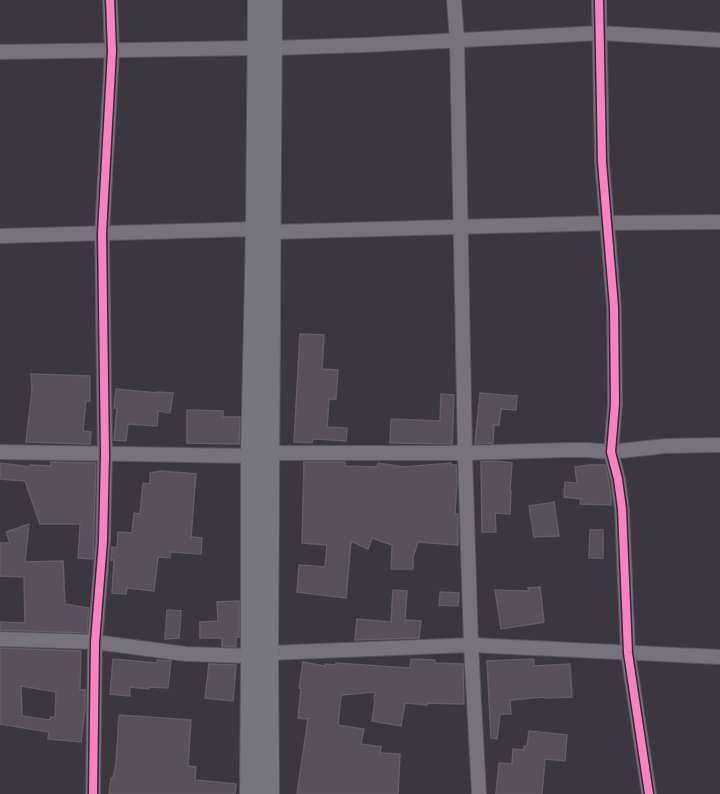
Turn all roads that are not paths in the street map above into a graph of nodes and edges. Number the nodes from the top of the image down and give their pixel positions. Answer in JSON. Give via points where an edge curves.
{"nodes":[{"id":1,"x":110,"y":0,"type":"edge"},
{"id":2,"x":258,"y":0,"type":"edge"},
{"id":3,"x":272,"y":0,"type":"edge"},
{"id":4,"x":454,"y":0,"type":"edge"},
{"id":5,"x":599,"y":0,"type":"edge"},
{"id":6,"x":600,"y":33,"type":"junction"},
{"id":7,"x":457,"y":40,"type":"junction"},
{"id":8,"x":720,"y":40,"type":"edge"},
{"id":9,"x":265,"y":48,"type":"junction"},
{"id":10,"x":112,"y":51,"type":"junction"},
{"id":11,"x":0,"y":52,"type":"edge"},
{"id":12,"x":720,"y":222,"type":"edge"},
{"id":13,"x":607,"y":223,"type":"junction"},
{"id":14,"x":460,"y":227,"type":"junction"},
{"id":15,"x":264,"y":231,"type":"junction"},
{"id":16,"x":102,"y":233,"type":"junction"},
{"id":17,"x":0,"y":236,"type":"edge"},
{"id":18,"x":720,"y":445,"type":"edge"},
{"id":19,"x":0,"y":452,"type":"edge"},
{"id":20,"x":611,"y":452,"type":"junction"},
{"id":21,"x":465,"y":453,"type":"junction"},
{"id":22,"x":105,"y":454,"type":"junction"},
{"id":23,"x":260,"y":454,"type":"junction"},
{"id":24,"x":0,"y":639,"type":"edge"},
{"id":25,"x":95,"y":642,"type":"junction"},
{"id":26,"x":471,"y":645,"type":"junction"},
{"id":27,"x":628,"y":653,"type":"junction"},
{"id":28,"x":260,"y":655,"type":"junction"},
{"id":29,"x":720,"y":657,"type":"edge"},
{"id":30,"x":93,"y":794,"type":"edge"},
{"id":31,"x":250,"y":794,"type":"edge"},
{"id":32,"x":269,"y":794,"type":"edge"},
{"id":33,"x":479,"y":794,"type":"edge"},
{"id":34,"x":649,"y":794,"type":"edge"}],
"edges":[{"from":1,"to":10,"type":"street"},
{"from":2,"to":9,"type":"street"},
{"from":3,"to":9,"type":"street"},
{"from":4,"to":7,"type":"street"},
{"from":5,"to":6,"type":"street"},
{"from":6,"to":7,"type":"street"},
{"from":6,"to":8,"type":"street"},
{"from":6,"to":13,"type":"street"},
{"from":7,"to":9,"type":"street"},
{"from":7,"to":14,"type":"street"},
{"from":9,"to":10,"type":"street"},
{"from":9,"to":15,"type":"street"},
{"from":10,"to":11,"type":"street"},
{"from":10,"to":16,"type":"street"},
{"from":12,"to":13,"type":"street"},
{"from":13,"to":14,"type":"street"},
{"from":13,"to":20,"type":"street","via":[[614,307],[615,404]]},
{"from":14,"to":15,"type":"street"},
{"from":14,"to":21,"type":"street"},
{"from":15,"to":16,"type":"street"},
{"from":15,"to":23,"type":"street"},
{"from":16,"to":17,"type":"street"},
{"from":16,"to":22,"type":"street"},
{"from":18,"to":20,"type":"street"},
{"from":19,"to":22,"type":"street"},
{"from":20,"to":21,"type":"street"},
{"from":20,"to":27,"type":"street","via":[[622,509]]},
{"from":21,"to":23,"type":"street"},
{"from":21,"to":26,"type":"street"},
{"from":22,"to":23,"type":"street"},
{"from":22,"to":25,"type":"street"},
{"from":23,"to":28,"type":"street"},
{"from":24,"to":25,"type":"street"},
{"from":25,"to":28,"type":"street","via":[[186,654]]},
{"from":25,"to":30,"type":"street"},
{"from":26,"to":27,"type":"street"},
{"from":26,"to":28,"type":"street"},
{"from":26,"to":33,"type":"street"},
{"from":27,"to":29,"type":"street"},
{"from":27,"to":34,"type":"street"},
{"from":28,"to":31,"type":"street"},
{"from":28,"to":32,"type":"street"}]}
